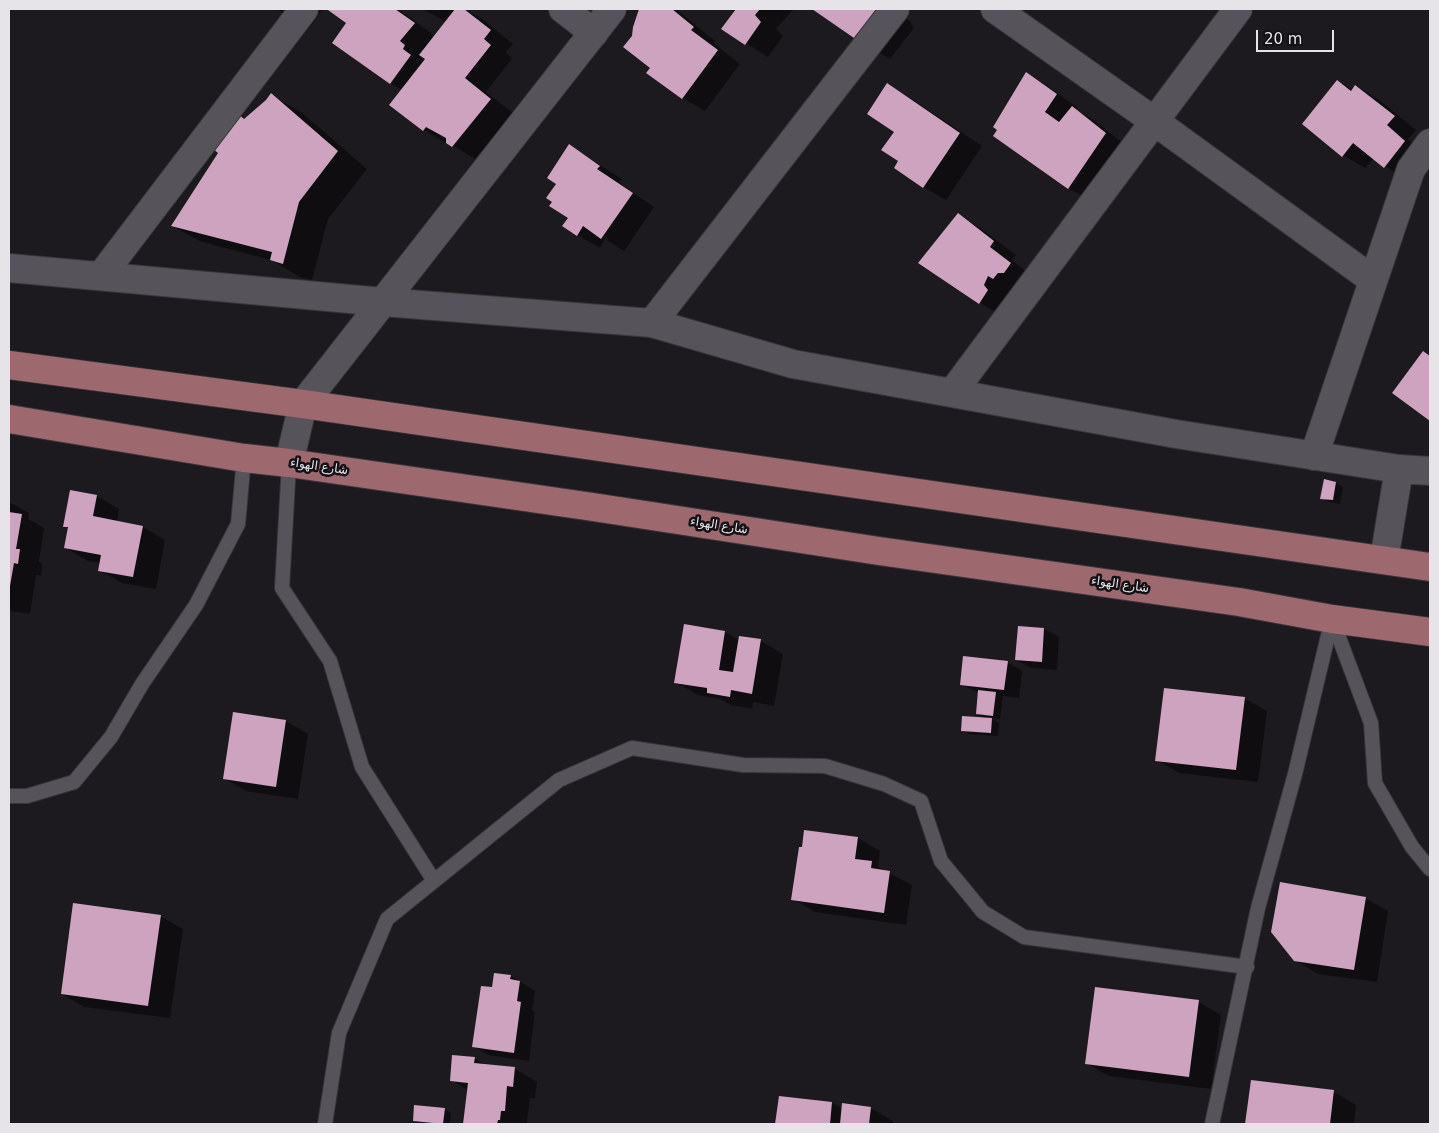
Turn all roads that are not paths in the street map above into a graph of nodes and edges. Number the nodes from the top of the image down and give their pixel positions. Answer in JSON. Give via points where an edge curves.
{"nodes":[{"id":1,"x":304,"y":9,"type":"edge"},
{"id":2,"x":563,"y":9,"type":"edge"},
{"id":3,"x":612,"y":9,"type":"edge"},
{"id":4,"x":895,"y":9,"type":"edge"},
{"id":5,"x":995,"y":9,"type":"edge"},
{"id":6,"x":1238,"y":9,"type":"edge"},
{"id":7,"x":594,"y":33,"type":"junction"},
{"id":8,"x":1154,"y":121,"type":"junction"},
{"id":9,"x":1430,"y":143,"type":"edge"},
{"id":10,"x":1421,"y":177,"type":"edge"},
{"id":11,"x":9,"y":268,"type":"edge"},
{"id":12,"x":101,"y":276,"type":"junction"},
{"id":13,"x":1373,"y":280,"type":"junction"},
{"id":14,"x":383,"y":302,"type":"junction"},
{"id":15,"x":652,"y":323,"type":"junction"},
{"id":16,"x":9,"y":365,"type":"edge"},
{"id":17,"x":952,"y":393,"type":"junction"},
{"id":18,"x":303,"y":404,"type":"junction"},
{"id":19,"x":9,"y":419,"type":"edge"},
{"id":20,"x":1314,"y":456,"type":"junction"},
{"id":21,"x":244,"y":458,"type":"junction"},
{"id":22,"x":289,"y":463,"type":"junction"},
{"id":23,"x":1399,"y":469,"type":"junction"},
{"id":24,"x":1430,"y":471,"type":"edge"},
{"id":25,"x":1384,"y":560,"type":"junction"},
{"id":26,"x":1430,"y":567,"type":"edge"},
{"id":27,"x":1332,"y":619,"type":"junction"},
{"id":28,"x":1430,"y":632,"type":"edge"},
{"id":29,"x":9,"y":796,"type":"edge"},
{"id":30,"x":1430,"y":869,"type":"edge"},
{"id":31,"x":434,"y":881,"type":"junction"},
{"id":32,"x":1247,"y":967,"type":"junction"},
{"id":33,"x":325,"y":1124,"type":"edge"},
{"id":34,"x":1212,"y":1124,"type":"edge"}],
"edges":[{"from":1,"to":12,"type":"street"},
{"from":2,"to":7,"type":"street"},
{"from":3,"to":7,"type":"street"},
{"from":4,"to":15,"type":"street"},
{"from":5,"to":8,"type":"street"},
{"from":6,"to":8,"type":"street"},
{"from":7,"to":14,"type":"street"},
{"from":8,"to":13,"type":"street"},
{"from":8,"to":17,"type":"street"},
{"from":9,"to":10,"type":"street"},
{"from":10,"to":13,"type":"street"},
{"from":11,"to":12,"type":"street"},
{"from":12,"to":14,"type":"street"},
{"from":13,"to":20,"type":"street"},
{"from":14,"to":15,"type":"street"},
{"from":14,"to":18,"type":"street"},
{"from":15,"to":17,"type":"street","via":[[793,364]]},
{"from":16,"to":18,"type":"main road"},
{"from":17,"to":20,"type":"street"},
{"from":18,"to":22,"type":"street"},
{"from":18,"to":25,"type":"main road"},
{"from":19,"to":21,"type":"main road","name":"شارع الهواء"},
{"from":20,"to":23,"type":"street"},
{"from":21,"to":22,"type":"main road","name":"شارع الهواء"},
{"from":21,"to":29,"type":"lane","via":[[238,524],[196,605],[142,684],[111,737],[74,782],[27,796]]},
{"from":22,"to":27,"type":"main road","name":"شارع الهواء","via":[[1229,601]]},
{"from":22,"to":31,"type":"lane","via":[[282,588],[330,661],[362,767]]},
{"from":23,"to":24,"type":"street"},
{"from":23,"to":25,"type":"street"},
{"from":25,"to":26,"type":"main road"},
{"from":27,"to":28,"type":"main road","name":"شارع الهواء"},
{"from":27,"to":30,"type":"lane","via":[[1371,722],[1375,783],[1412,847]]},
{"from":27,"to":32,"type":"lane","via":[[1295,774],[1258,908]]},
{"from":31,"to":32,"type":"lane","via":[[558,780],[632,748],[742,765],[825,766],[884,784],[921,801],[941,861],[983,912],[1024,937]]},
{"from":31,"to":33,"type":"lane","via":[[387,918],[339,1033]]},
{"from":32,"to":34,"type":"lane"}]}
